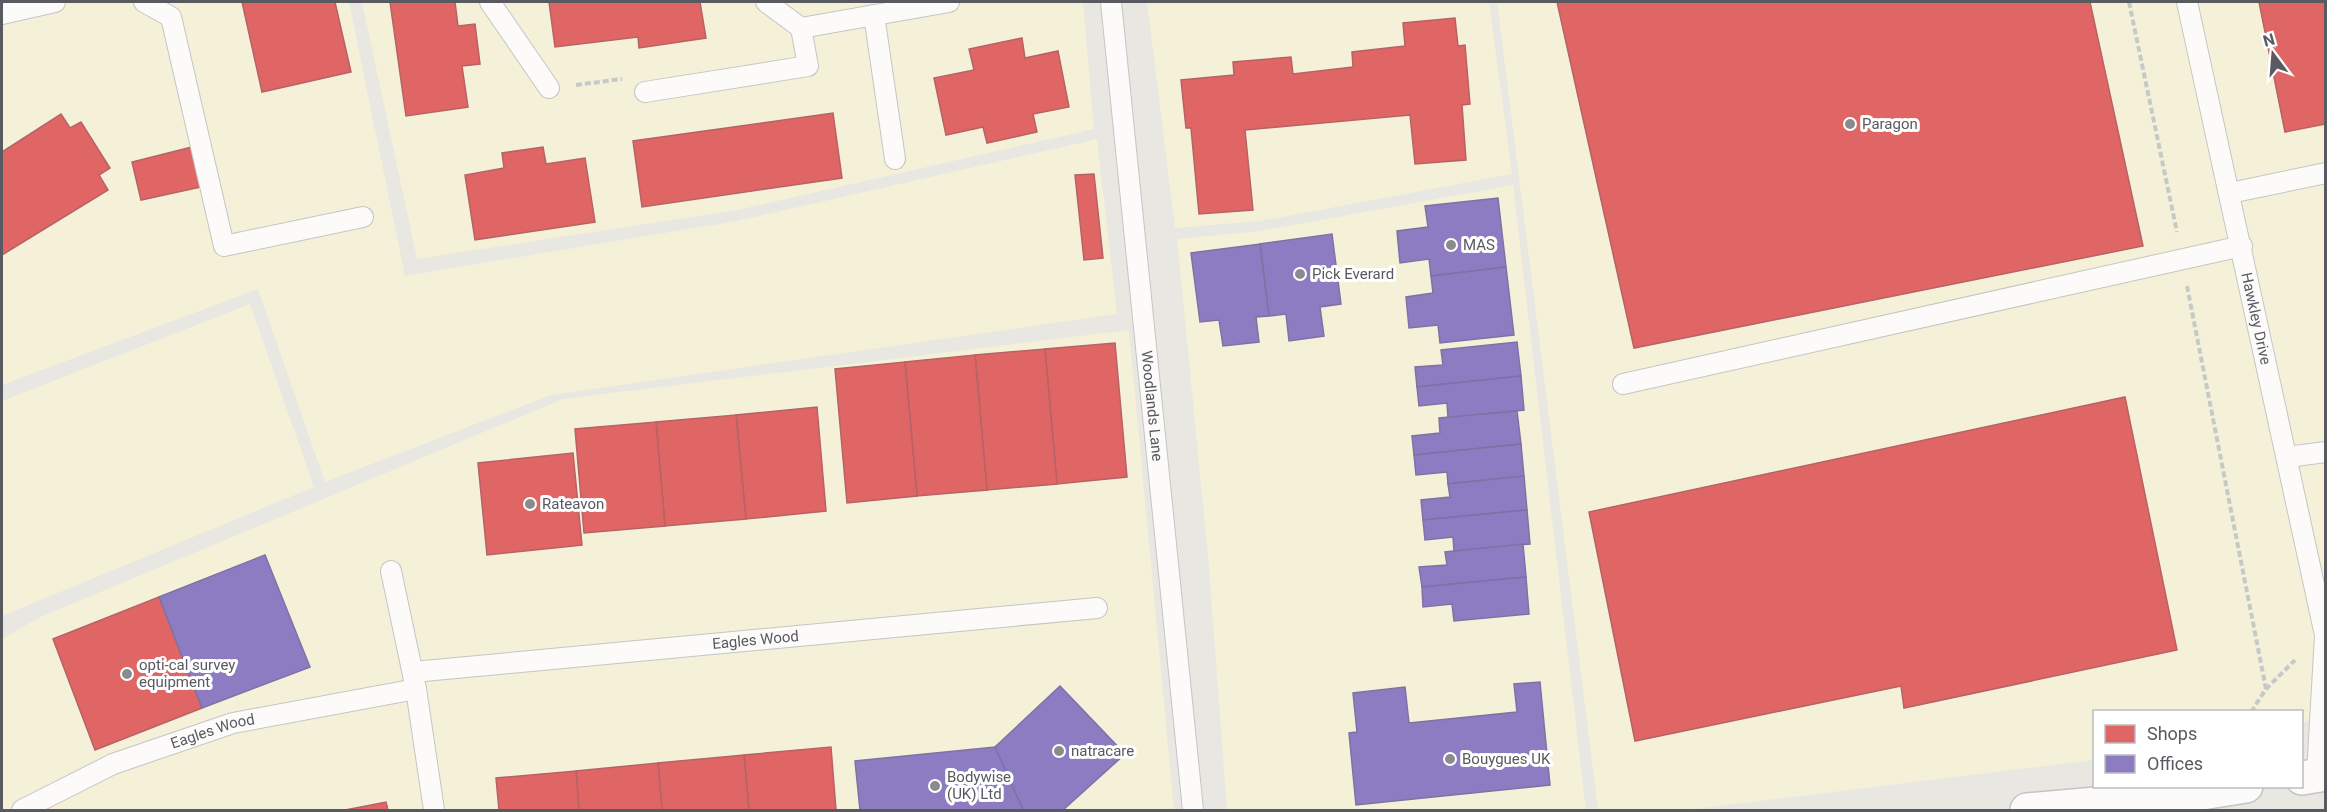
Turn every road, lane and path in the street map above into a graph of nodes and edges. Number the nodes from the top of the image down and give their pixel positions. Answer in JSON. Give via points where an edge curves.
{"nodes":[{"id":1,"x":55,"y":2,"type":"edge"},
{"id":2,"x":144,"y":2,"type":"edge"},
{"id":3,"x":490,"y":2,"type":"edge"},
{"id":4,"x":766,"y":2,"type":"edge"},
{"id":5,"x":949,"y":2,"type":"edge"},
{"id":6,"x":1111,"y":2,"type":"edge"},
{"id":7,"x":2130,"y":2,"type":"edge"},
{"id":8,"x":2187,"y":2,"type":"edge"},
{"id":9,"x":927,"y":3,"type":"edge"},
{"id":10,"x":2,"y":14,"type":"edge"},
{"id":11,"x":874,"y":15,"type":"junction"},
{"id":12,"x":801,"y":28,"type":"junction"},
{"id":13,"x":549,"y":88,"type":"dead end"},
{"id":14,"x":645,"y":92,"type":"dead end"},
{"id":15,"x":895,"y":159,"type":"dead end"},
{"id":16,"x":2325,"y":173,"type":"edge"},
{"id":17,"x":2230,"y":193,"type":"junction"},
{"id":18,"x":363,"y":217,"type":"dead end"},
{"id":19,"x":2242,"y":246,"type":"junction"},
{"id":20,"x":2182,"y":259,"type":"junction"},
{"id":21,"x":1623,"y":384,"type":"dead end"},
{"id":22,"x":2325,"y":452,"type":"edge"},
{"id":23,"x":2287,"y":457,"type":"junction"},
{"id":24,"x":391,"y":571,"type":"dead end"},
{"id":25,"x":1096,"y":608,"type":"dead end"},
{"id":26,"x":2325,"y":635,"type":"edge"},
{"id":27,"x":415,"y":681,"type":"junction"},
{"id":28,"x":2266,"y":689,"type":"junction"},
{"id":29,"x":2252,"y":710,"type":"edge"},
{"id":30,"x":2315,"y":775,"type":"edge"},
{"id":31,"x":2233,"y":788,"type":"edge"},
{"id":32,"x":22,"y":810,"type":"edge"},
{"id":33,"x":434,"y":810,"type":"edge"},
{"id":34,"x":1193,"y":810,"type":"edge"},
{"id":35,"x":2027,"y":810,"type":"edge"}],
"edges":[{"from":1,"to":10,"type":"lane"},
{"from":2,"to":18,"type":"lane","via":[[171,17],[224,246]]},
{"from":3,"to":13,"type":"lane"},
{"from":4,"to":12,"type":"lane"},
{"from":5,"to":9,"type":"lane"},
{"from":6,"to":34,"type":"lane","name":"Woodlands Lane"},
{"from":7,"to":20,"type":"path"},
{"from":8,"to":17,"type":"lane","name":"Hawkley Drive"},
{"from":9,"to":11,"type":"lane"},
{"from":11,"to":12,"type":"lane"},
{"from":11,"to":15,"type":"lane"},
{"from":12,"to":14,"type":"lane","via":[[808,66]]},
{"from":16,"to":17,"type":"lane"},
{"from":17,"to":19,"type":"lane","name":"Hawkley Drive"},
{"from":19,"to":20,"type":"lane"},
{"from":19,"to":23,"type":"lane","name":"Hawkley Drive"},
{"from":20,"to":21,"type":"lane"},
{"from":20,"to":28,"type":"path"},
{"from":22,"to":23,"type":"lane"},
{"from":23,"to":26,"type":"lane","name":"Hawkley Drive"},
{"from":24,"to":27,"type":"lane"},
{"from":25,"to":27,"type":"lane","name":"Eagles Wood"},
{"from":26,"to":28,"type":"path"},
{"from":26,"to":30,"type":"lane","name":"Hawkley Drive"},
{"from":27,"to":32,"type":"lane","name":"Eagles Wood","via":[[232,723],[113,764]]},
{"from":27,"to":33,"type":"lane"},
{"from":28,"to":29,"type":"path"},
{"from":31,"to":35,"type":"street"}]}
